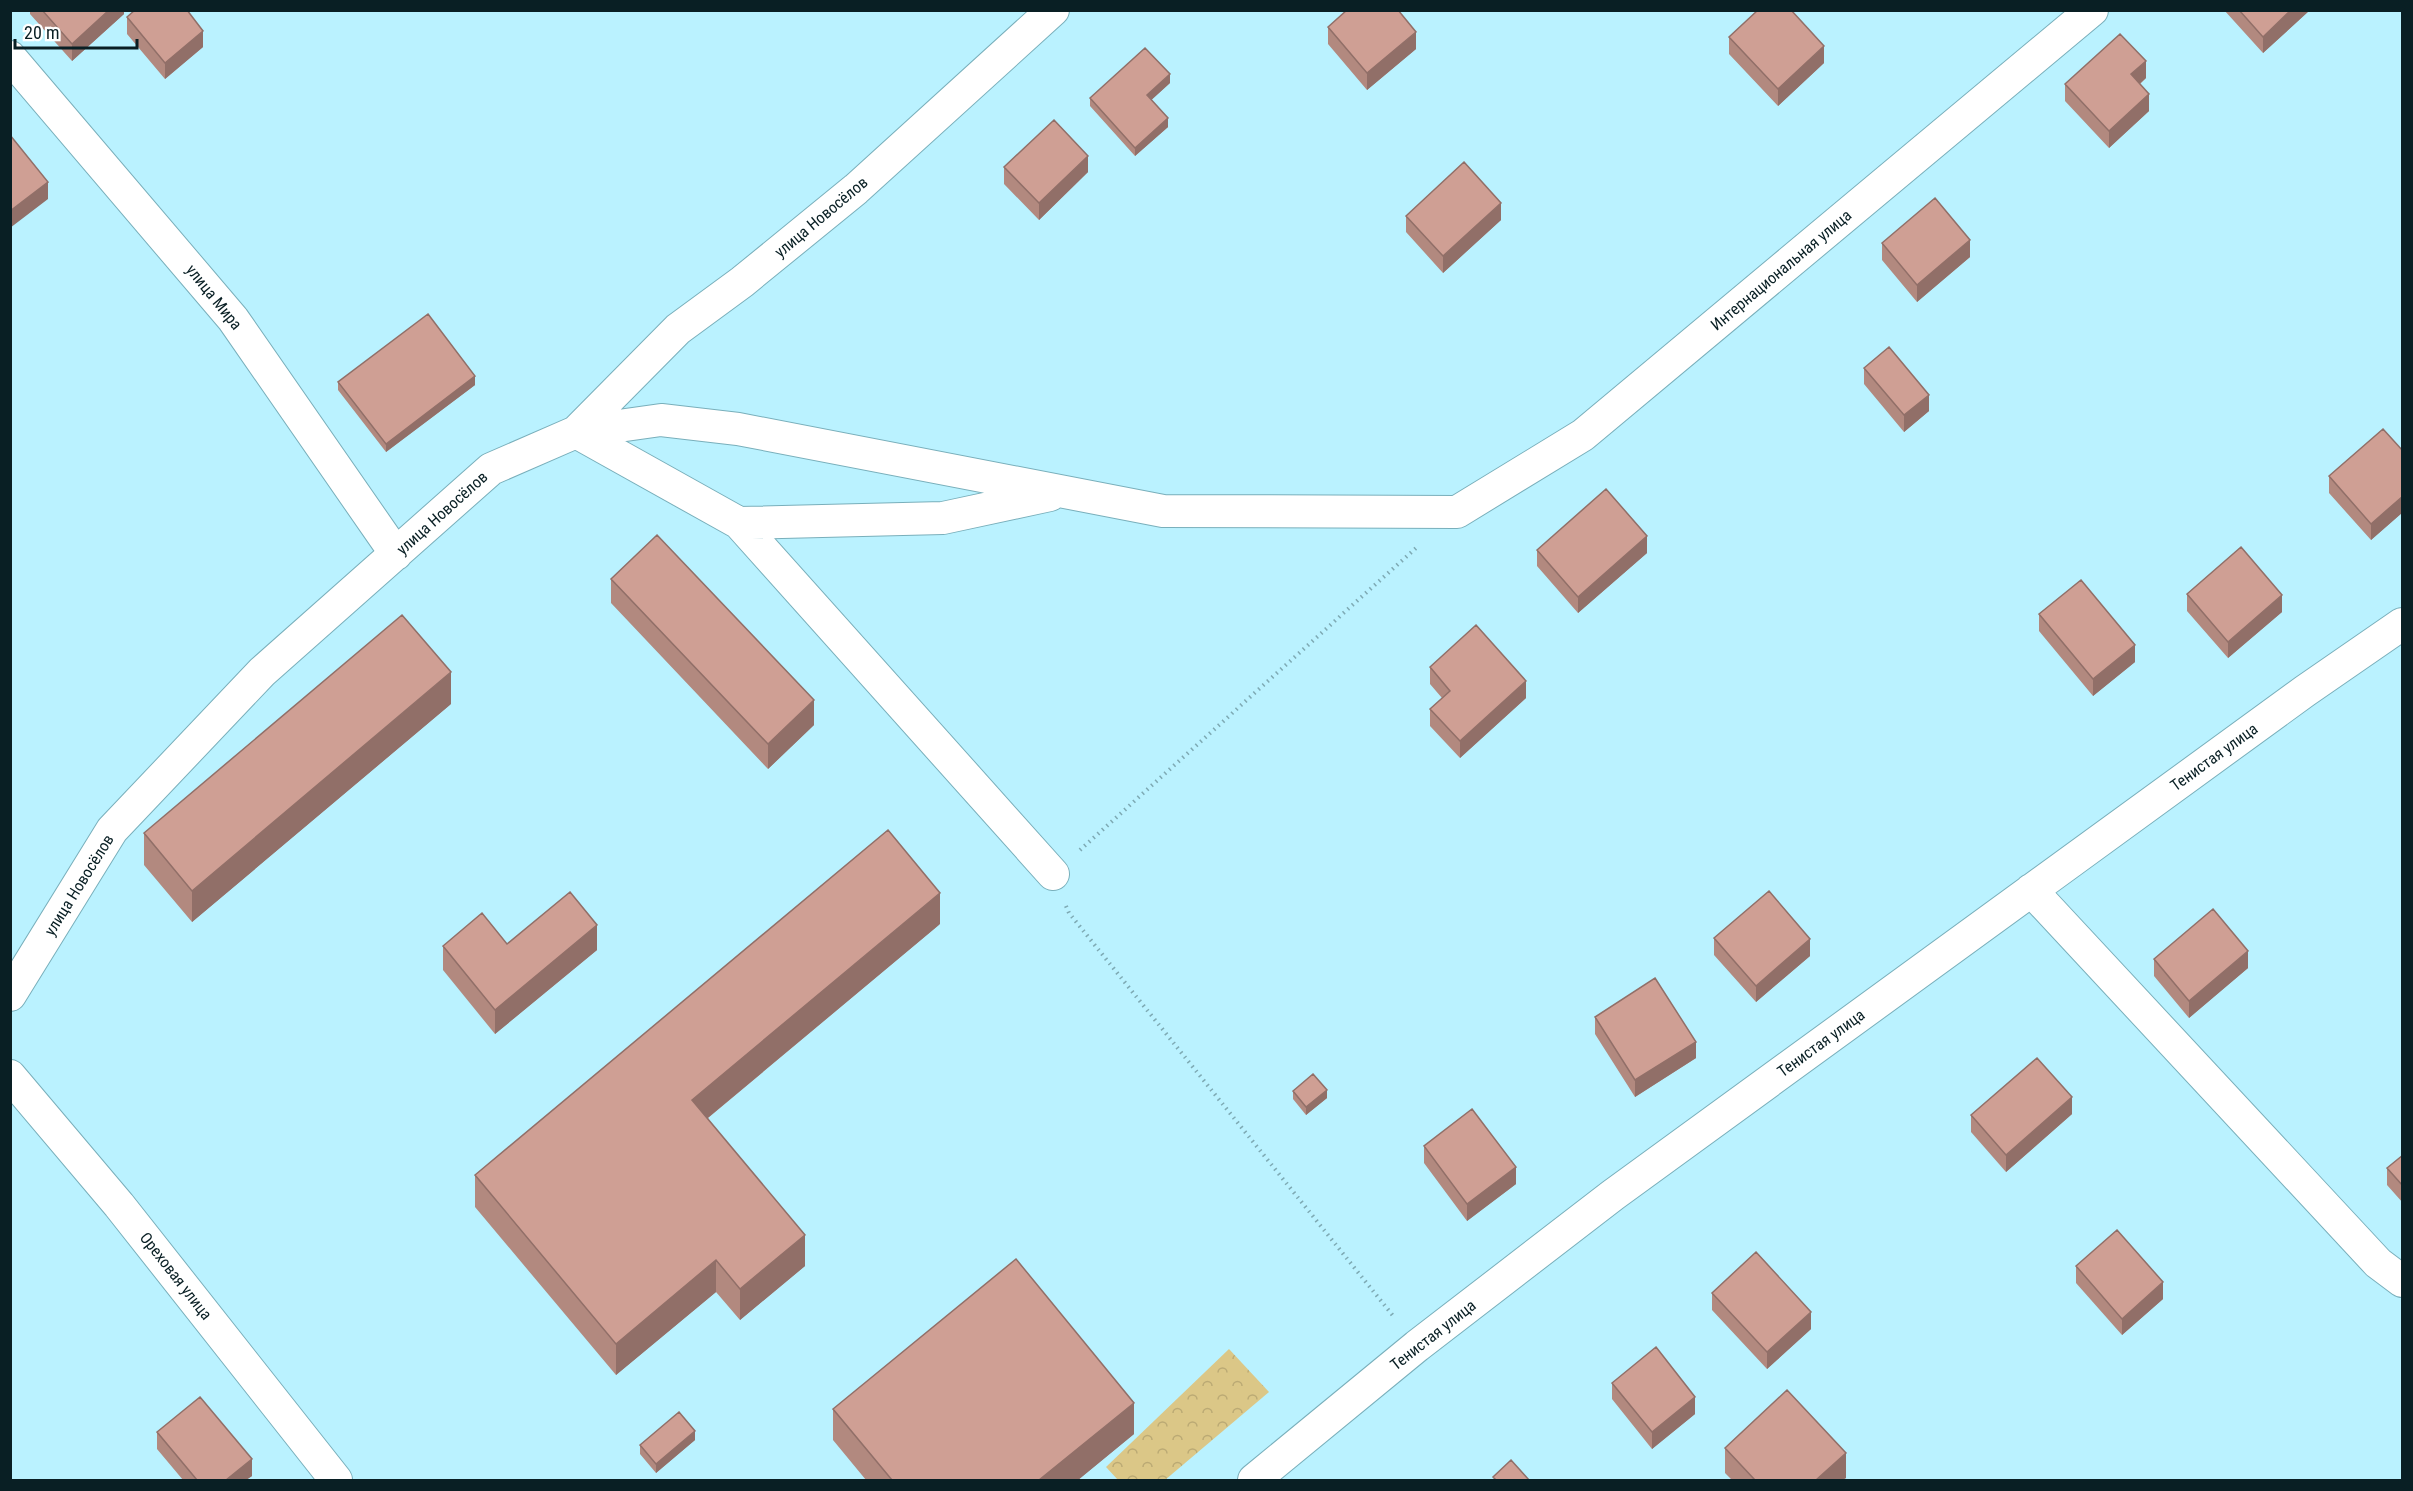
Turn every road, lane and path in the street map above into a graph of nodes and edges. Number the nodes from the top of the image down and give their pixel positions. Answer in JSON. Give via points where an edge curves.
{"nodes":[{"id":1,"x":1053,"y":10,"type":"edge"},
{"id":2,"x":2092,"y":10,"type":"edge"},
{"id":3,"x":10,"y":57,"type":"edge"},
{"id":4,"x":576,"y":432,"type":"junction"},
{"id":5,"x":1063,"y":492,"type":"junction"},
{"id":6,"x":1457,"y":512,"type":"junction"},
{"id":7,"x":739,"y":523,"type":"junction"},
{"id":8,"x":396,"y":554,"type":"junction"},
{"id":9,"x":2403,"y":624,"type":"edge"},
{"id":10,"x":1053,"y":874,"type":"junction"},
{"id":11,"x":2031,"y":890,"type":"junction"},
{"id":12,"x":10,"y":995,"type":"edge"},
{"id":13,"x":10,"y":1076,"type":"edge"},
{"id":14,"x":2403,"y":1281,"type":"edge"},
{"id":15,"x":1417,"y":1347,"type":"junction"},
{"id":16,"x":336,"y":1480,"type":"edge"},
{"id":17,"x":1254,"y":1480,"type":"edge"}],
"edges":[{"from":1,"to":4,"type":"street","name":"улица Новосёлов","via":[[856,189],[678,329]]},
{"from":2,"to":6,"type":"street","name":"Интернациональная улица","via":[[1582,435]]},
{"from":3,"to":8,"type":"street","name":"улица Мира","via":[[233,319]]},
{"from":4,"to":5,"type":"street","via":[[661,420],[738,429]]},
{"from":4,"to":7,"type":"street"},
{"from":4,"to":8,"type":"street","name":"улица Новосёлов","via":[[491,469]]},
{"from":5,"to":6,"type":"street","via":[[1163,512]]},
{"from":5,"to":7,"type":"street","via":[[943,518]]},
{"from":6,"to":10,"type":"path"},
{"from":7,"to":10,"type":"street"},
{"from":8,"to":12,"type":"street","name":"улица Новосёлов","via":[[262,672],[112,830]]},
{"from":9,"to":11,"type":"street","name":"Тенистая улица","via":[[2295,697]]},
{"from":10,"to":15,"type":"path","via":[[1069,913]]},
{"from":11,"to":14,"type":"street","via":[[2378,1263]]},
{"from":11,"to":15,"type":"street","name":"Тенистая улица","via":[[1613,1195]]},
{"from":13,"to":16,"type":"street","name":"Ореховая улица","via":[[119,1205]]},
{"from":15,"to":17,"type":"street","name":"Тенистая улица"}]}
